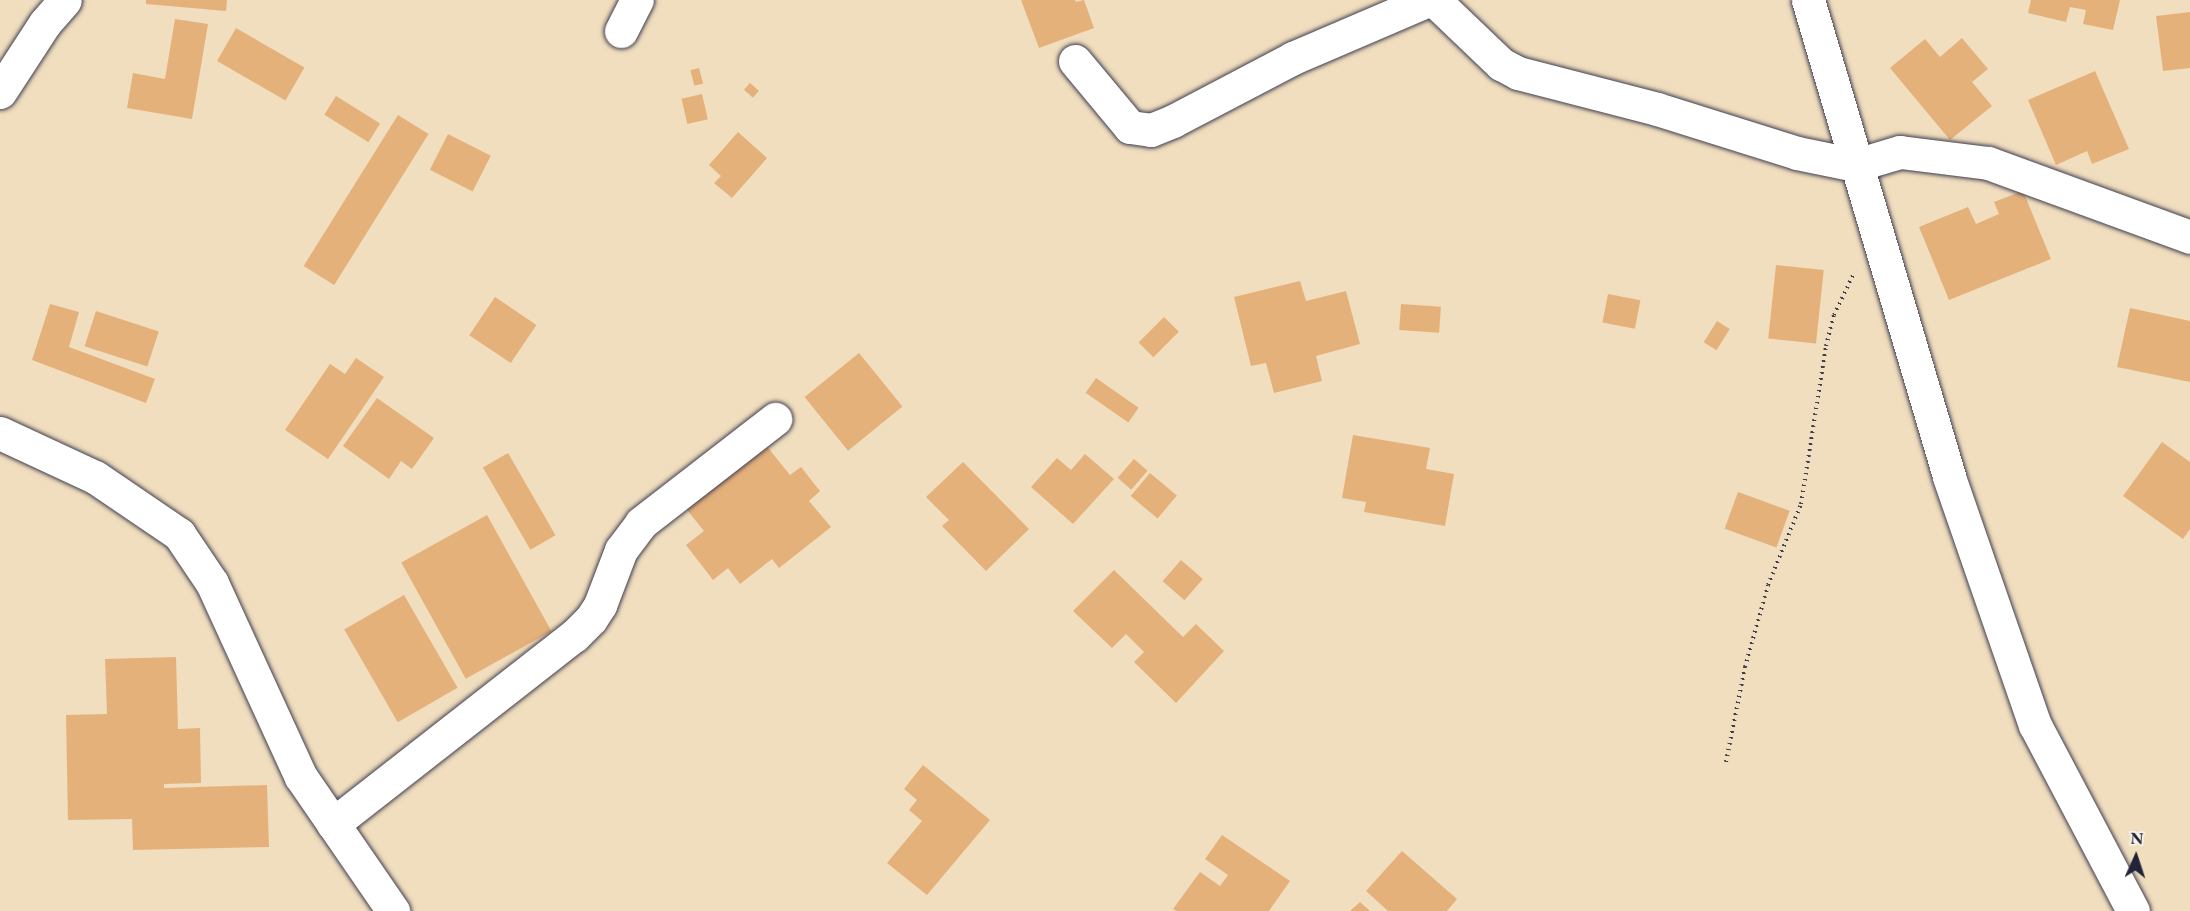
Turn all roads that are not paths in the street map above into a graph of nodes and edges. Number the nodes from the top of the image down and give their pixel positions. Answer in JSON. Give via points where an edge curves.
{"nodes":[{"id":1,"x":65,"y":0,"type":"edge"},
{"id":2,"x":637,"y":0,"type":"edge"},
{"id":3,"x":1428,"y":0,"type":"edge"},
{"id":4,"x":1434,"y":0,"type":"edge"},
{"id":5,"x":1808,"y":0,"type":"edge"},
{"id":6,"x":621,"y":31,"type":"dead end"},
{"id":7,"x":1075,"y":61,"type":"dead end"},
{"id":8,"x":0,"y":92,"type":"edge"},
{"id":9,"x":1856,"y":165,"type":"junction"},
{"id":10,"x":2190,"y":237,"type":"edge"},
{"id":11,"x":775,"y":419,"type":"dead end"},
{"id":12,"x":0,"y":432,"type":"edge"},
{"id":13,"x":333,"y":824,"type":"junction"},
{"id":14,"x":393,"y":911,"type":"edge"},
{"id":15,"x":2133,"y":911,"type":"edge"}],
"edges":[{"from":1,"to":8,"type":"street","via":[[45,23]]},
{"from":2,"to":6,"type":"street"},
{"from":3,"to":7,"type":"street","via":[[1293,58],[1151,130],[1130,127]]},
{"from":4,"to":9,"type":"street","via":[[1501,64],[1518,73],[1657,109],[1797,153]]},
{"from":5,"to":9,"type":"street"},
{"from":9,"to":10,"type":"street","via":[[1900,152],[1988,163]]},
{"from":9,"to":15,"type":"street","via":[[1949,477],[2035,725]]},
{"from":11,"to":13,"type":"street","via":[[641,523],[621,550],[600,605],[574,636]]},
{"from":12,"to":13,"type":"street","via":[[96,477],[178,534],[212,583],[301,777]]},
{"from":13,"to":14,"type":"street"}]}
